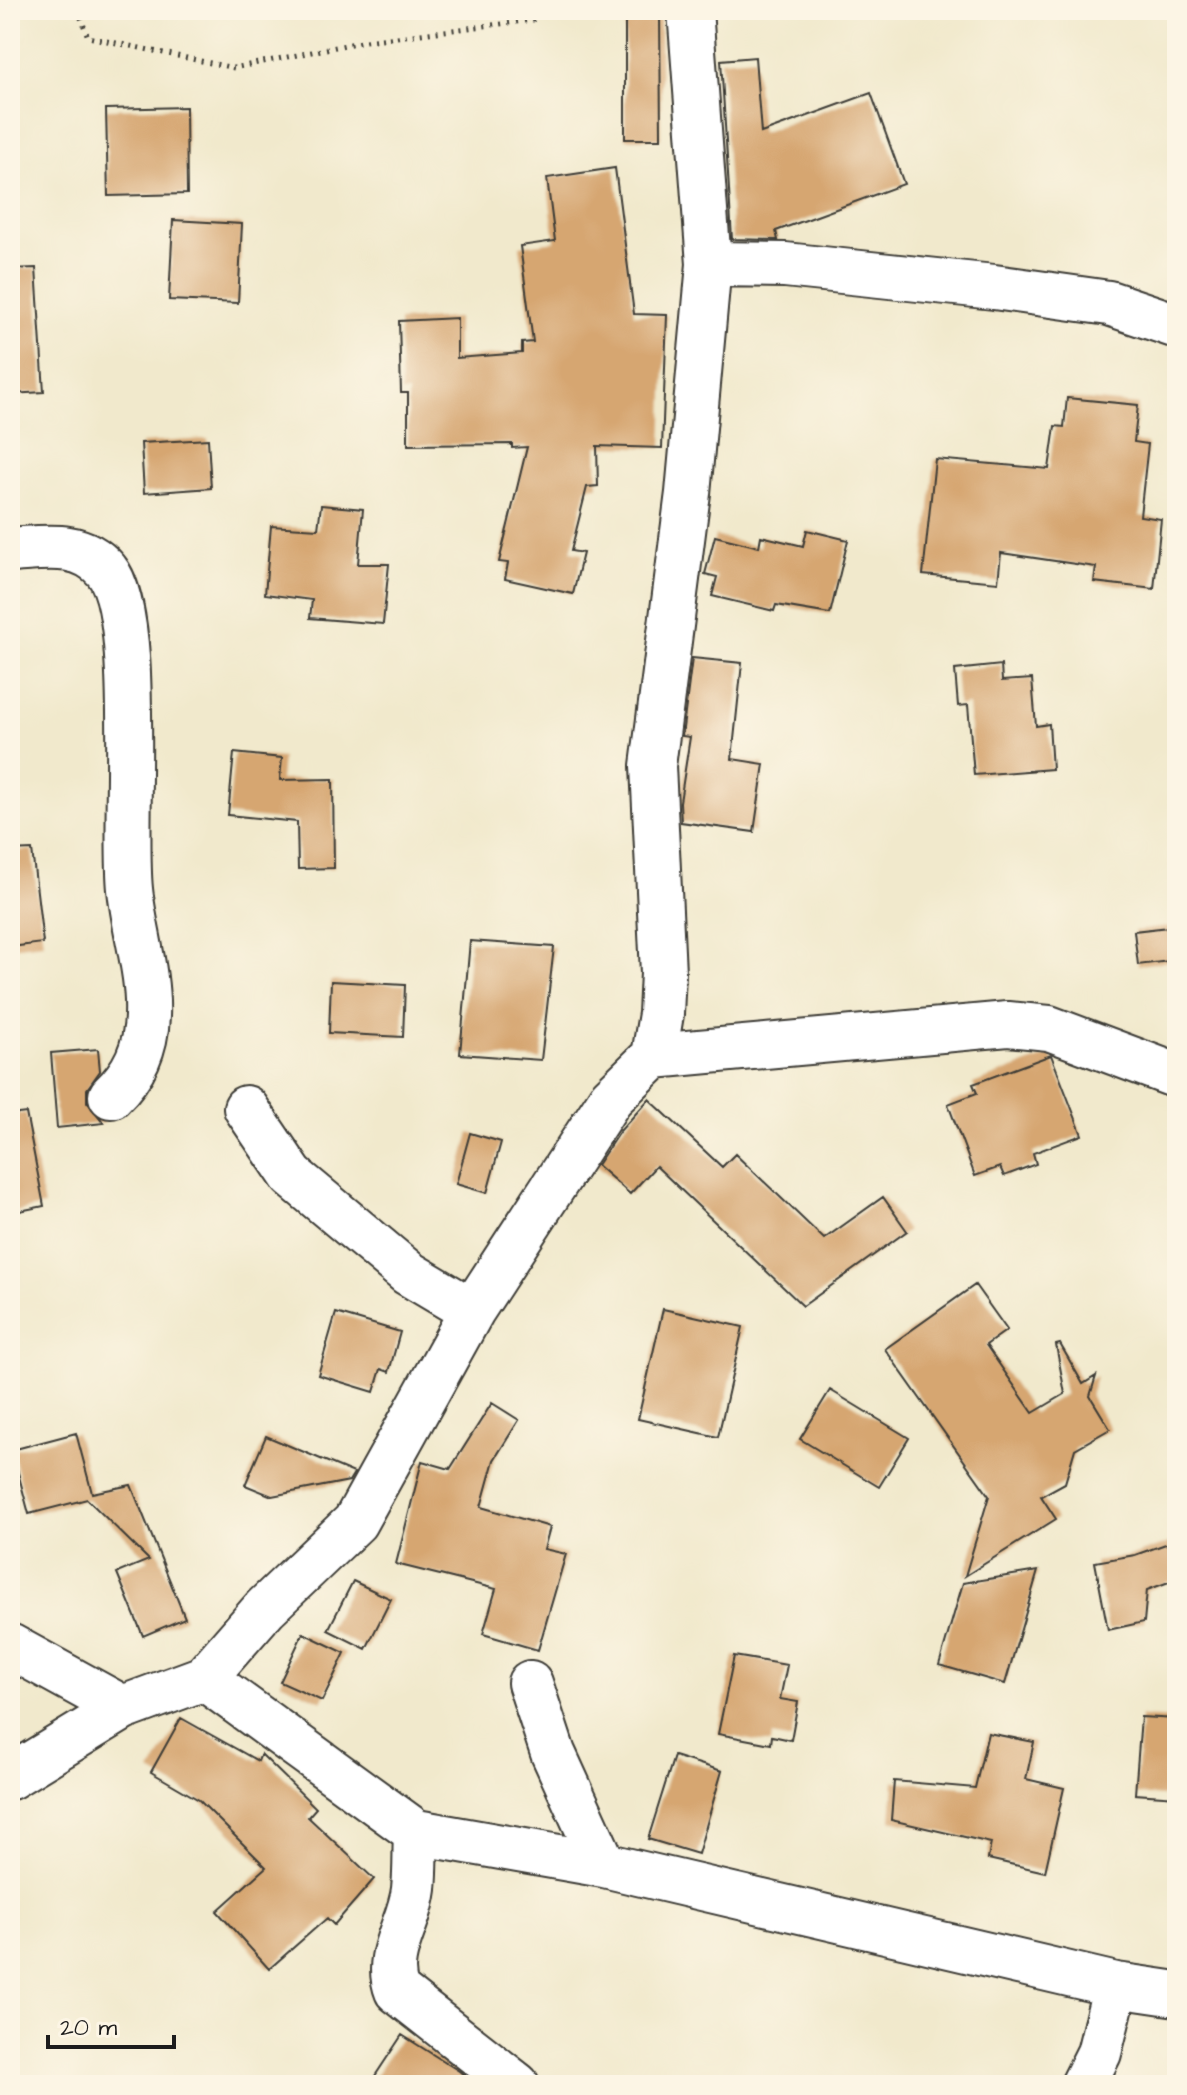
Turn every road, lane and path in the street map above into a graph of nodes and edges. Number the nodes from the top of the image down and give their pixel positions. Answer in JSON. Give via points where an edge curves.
{"nodes":[{"id":1,"x":78,"y":10,"type":"edge"},
{"id":2,"x":549,"y":10,"type":"edge"},
{"id":3,"x":690,"y":10,"type":"edge"},
{"id":4,"x":709,"y":264,"type":"junction"},
{"id":5,"x":1177,"y":326,"type":"edge"},
{"id":6,"x":10,"y":550,"type":"edge"},
{"id":7,"x":654,"y":1056,"type":"junction"},
{"id":8,"x":1177,"y":1076,"type":"edge"},
{"id":9,"x":111,"y":1096,"type":"dead end"},
{"id":10,"x":246,"y":1108,"type":"dead end"},
{"id":11,"x":472,"y":1311,"type":"junction"},
{"id":12,"x":13,"y":1650,"type":"edge"},
{"id":13,"x":204,"y":1678,"type":"junction"},
{"id":14,"x":530,"y":1683,"type":"dead end"},
{"id":15,"x":123,"y":1708,"type":"junction"},
{"id":16,"x":10,"y":1777,"type":"edge"},
{"id":17,"x":416,"y":1832,"type":"junction"},
{"id":18,"x":604,"y":1865,"type":"junction"},
{"id":19,"x":1116,"y":1985,"type":"junction"},
{"id":20,"x":1177,"y":1994,"type":"edge"},
{"id":21,"x":517,"y":2085,"type":"edge"},
{"id":22,"x":1083,"y":2085,"type":"edge"}],
"edges":[{"from":1,"to":2,"type":"path","via":[[88,37],[234,68],[365,41],[533,20]]},
{"from":3,"to":4,"type":"street"},
{"from":4,"to":5,"type":"street","via":[[785,265],[994,287],[1109,303]]},
{"from":4,"to":7,"type":"street","via":[[688,493],[653,766],[663,973]]},
{"from":6,"to":9,"type":"street","via":[[70,546],[91,557],[107,571],[125,622],[130,888],[147,1014],[142,1051],[128,1079]]},
{"from":7,"to":8,"type":"street","via":[[1008,1024],[1049,1028]]},
{"from":7,"to":11,"type":"street","via":[[611,1098]]},
{"from":10,"to":11,"type":"street","via":[[292,1176],[408,1273]]},
{"from":11,"to":13,"type":"street","via":[[355,1522],[265,1608]]},
{"from":12,"to":15,"type":"street"},
{"from":13,"to":15,"type":"street"},
{"from":13,"to":17,"type":"street"},
{"from":14,"to":18,"type":"street","via":[[553,1753]]},
{"from":15,"to":16,"type":"street"},
{"from":17,"to":18,"type":"street"},
{"from":17,"to":21,"type":"street","via":[[414,1891],[391,1976],[397,1991]]},
{"from":18,"to":19,"type":"street"},
{"from":19,"to":20,"type":"street"},
{"from":19,"to":22,"type":"street","via":[[1099,2053]]}]}
